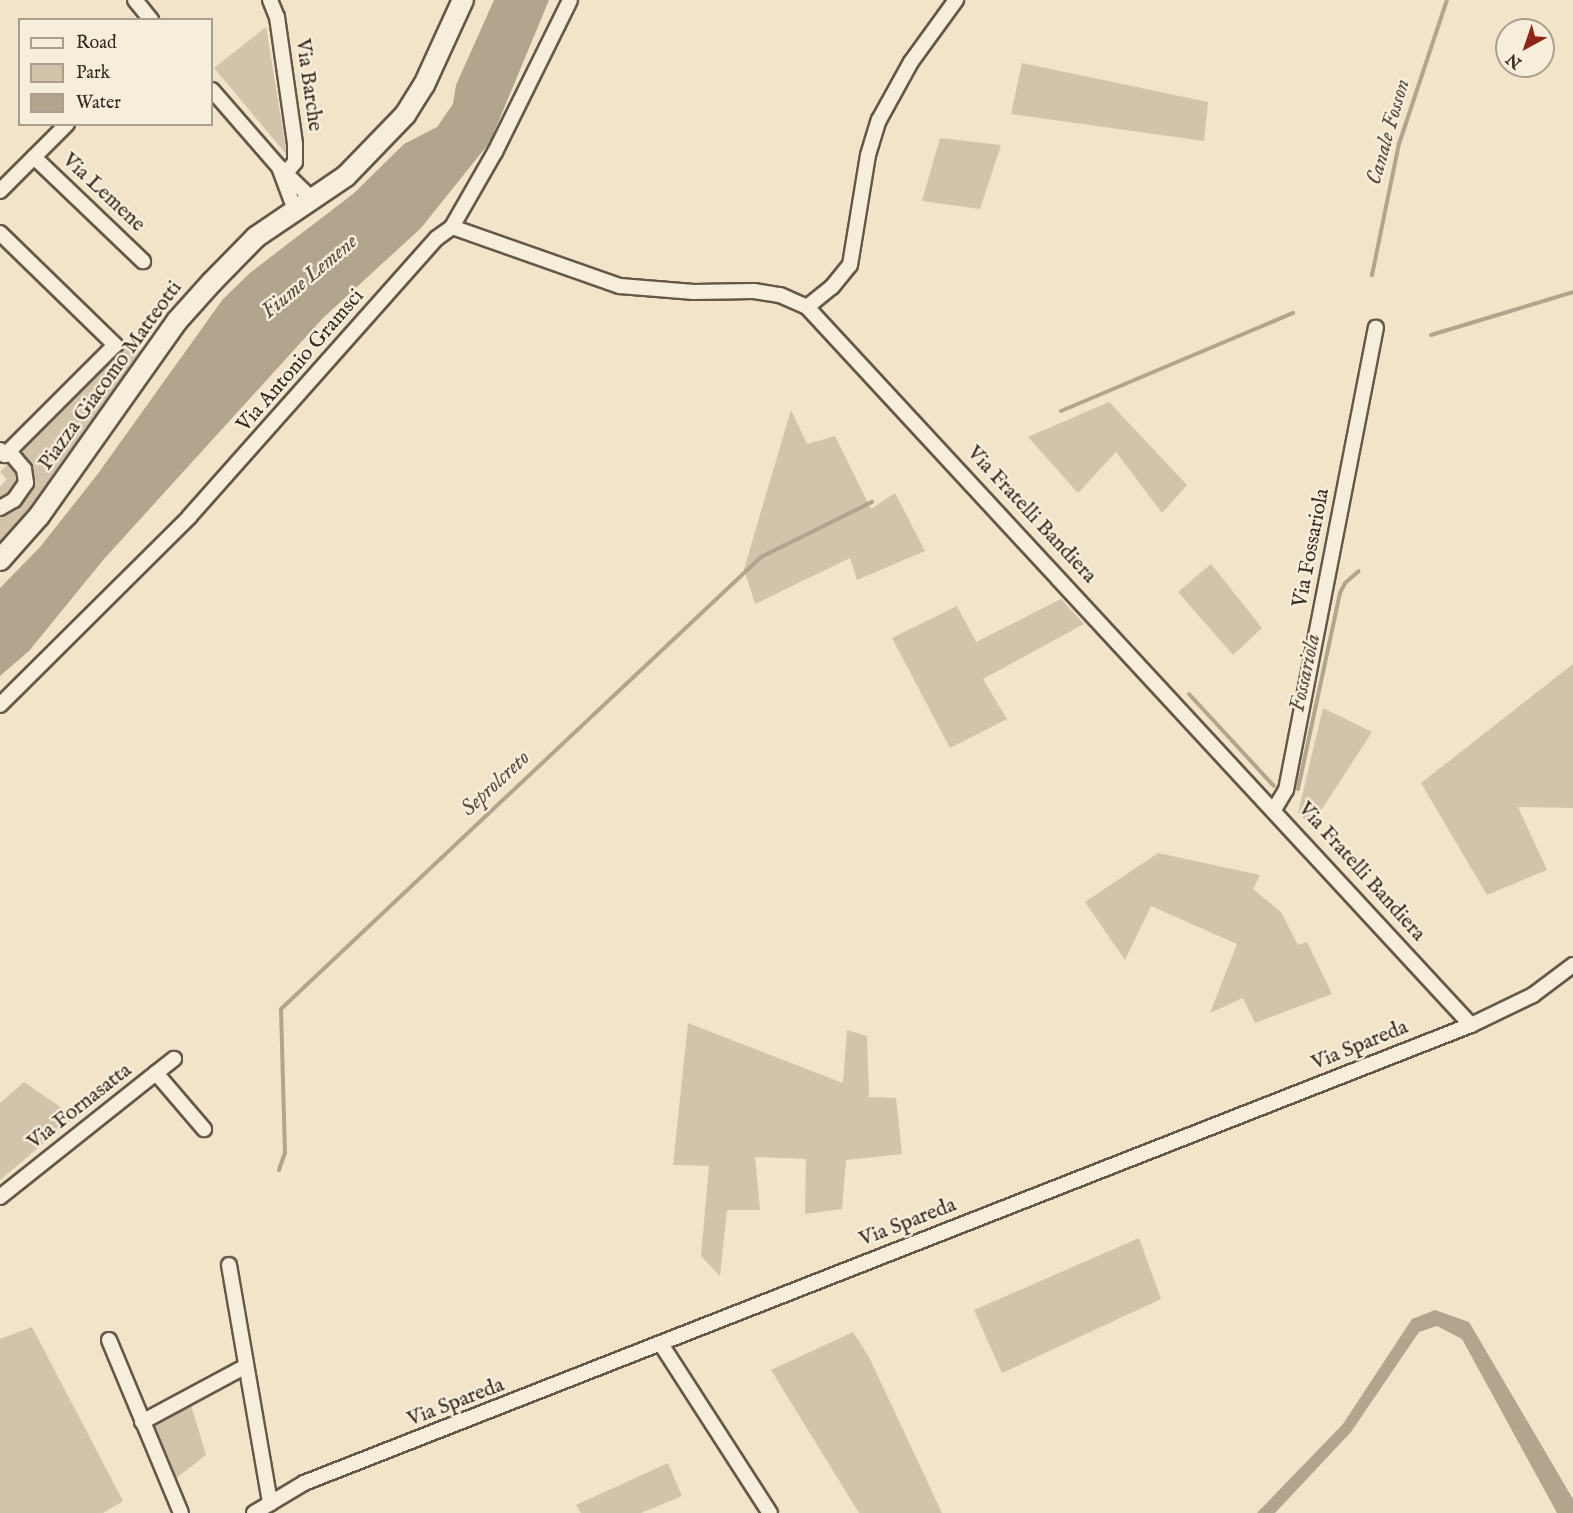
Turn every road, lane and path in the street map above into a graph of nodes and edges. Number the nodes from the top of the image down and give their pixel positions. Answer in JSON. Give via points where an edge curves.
{"nodes":[{"id":1,"x":135,"y":0,"type":"edge"},
{"id":2,"x":270,"y":0,"type":"edge"},
{"id":3,"x":463,"y":0,"type":"edge"},
{"id":4,"x":570,"y":0,"type":"edge"},
{"id":5,"x":956,"y":0,"type":"edge"},
{"id":6,"x":149,"y":18,"type":"edge"},
{"id":7,"x":213,"y":91,"type":"edge"},
{"id":8,"x":64,"y":126,"type":"edge"},
{"id":9,"x":34,"y":157,"type":"junction"},
{"id":10,"x":282,"y":170,"type":"junction"},
{"id":11,"x":0,"y":191,"type":"edge"},
{"id":12,"x":312,"y":199,"type":"junction"},
{"id":13,"x":295,"y":210,"type":"junction"},
{"id":14,"x":452,"y":227,"type":"junction"},
{"id":15,"x":0,"y":233,"type":"edge"},
{"id":16,"x":143,"y":261,"type":"dead end"},
{"id":17,"x":807,"y":307,"type":"junction"},
{"id":18,"x":1376,"y":328,"type":"dead end"},
{"id":19,"x":5,"y":451,"type":"edge"},
{"id":20,"x":0,"y":508,"type":"edge"},
{"id":21,"x":0,"y":560,"type":"edge"},
{"id":22,"x":0,"y":705,"type":"edge"},
{"id":23,"x":1275,"y":808,"type":"junction"},
{"id":24,"x":1573,"y":965,"type":"edge"},
{"id":25,"x":1472,"y":1025,"type":"junction"},
{"id":26,"x":174,"y":1059,"type":"dead end"},
{"id":27,"x":156,"y":1073,"type":"junction"},
{"id":28,"x":204,"y":1129,"type":"dead end"},
{"id":29,"x":0,"y":1197,"type":"edge"},
{"id":30,"x":229,"y":1265,"type":"dead end"},
{"id":31,"x":109,"y":1340,"type":"dead end"},
{"id":32,"x":662,"y":1344,"type":"junction"},
{"id":33,"x":246,"y":1366,"type":"junction"},
{"id":34,"x":142,"y":1422,"type":"junction"},
{"id":35,"x":270,"y":1503,"type":"junction"},
{"id":36,"x":181,"y":1513,"type":"edge"},
{"id":37,"x":254,"y":1513,"type":"edge"},
{"id":38,"x":770,"y":1513,"type":"edge"}],
"edges":[{"from":1,"to":6,"type":"street"},
{"from":2,"to":10,"type":"street","name":"Via Barche","via":[[278,17],[295,144],[295,162]]},
{"from":3,"to":12,"type":"main road","name":"Piazza Giacomo Matteotti","via":[[424,85],[383,140],[346,176]]},
{"from":4,"to":14,"type":"street","name":"Via Antonio Gramsci","via":[[495,152]]},
{"from":5,"to":17,"type":"street","via":[[911,62],[879,120],[868,155],[850,265],[832,287]]},
{"from":7,"to":10,"type":"street"},
{"from":8,"to":9,"type":"street","name":"Via Lemene"},
{"from":9,"to":11,"type":"street","name":"Via Lemene"},
{"from":9,"to":16,"type":"street","name":"Via Lemene"},
{"from":10,"to":12,"type":"street"},
{"from":10,"to":13,"type":"street"},
{"from":12,"to":13,"type":"main road","name":"Piazza Giacomo Matteotti"},
{"from":13,"to":21,"type":"main road","name":"Piazza Giacomo Matteotti","via":[[233,259],[177,321],[39,516]]},
{"from":14,"to":17,"type":"street","name":"Via Fratelli Bandiera","via":[[620,286],[694,292],[754,291],[780,295]]},
{"from":14,"to":22,"type":"street","name":"Via Antonio Gramsci","via":[[437,238],[189,517]]},
{"from":15,"to":19,"type":"street","via":[[115,345]]},
{"from":17,"to":23,"type":"street","name":"Via Fratelli Bandiera"},
{"from":18,"to":23,"type":"street","name":"Via Fossariola","via":[[1286,790]]},
{"from":19,"to":20,"type":"street","via":[[24,469],[26,483],[14,500]]},
{"from":23,"to":25,"type":"street","name":"Via Fratelli Bandiera"},
{"from":24,"to":25,"type":"street","name":"Via Spareda","via":[[1533,995]]},
{"from":25,"to":32,"type":"street","name":"Via Spareda"},
{"from":26,"to":27,"type":"street"},
{"from":27,"to":28,"type":"street","name":"Via Fornasatta"},
{"from":27,"to":29,"type":"street","name":"Via Fornasatta"},
{"from":30,"to":33,"type":"street"},
{"from":31,"to":34,"type":"street"},
{"from":32,"to":35,"type":"street","name":"Via Spareda","via":[[304,1483]]},
{"from":32,"to":38,"type":"street"},
{"from":33,"to":34,"type":"street"},
{"from":33,"to":35,"type":"street"},
{"from":34,"to":36,"type":"street"},
{"from":35,"to":37,"type":"street","name":"Via Spareda"}]}
